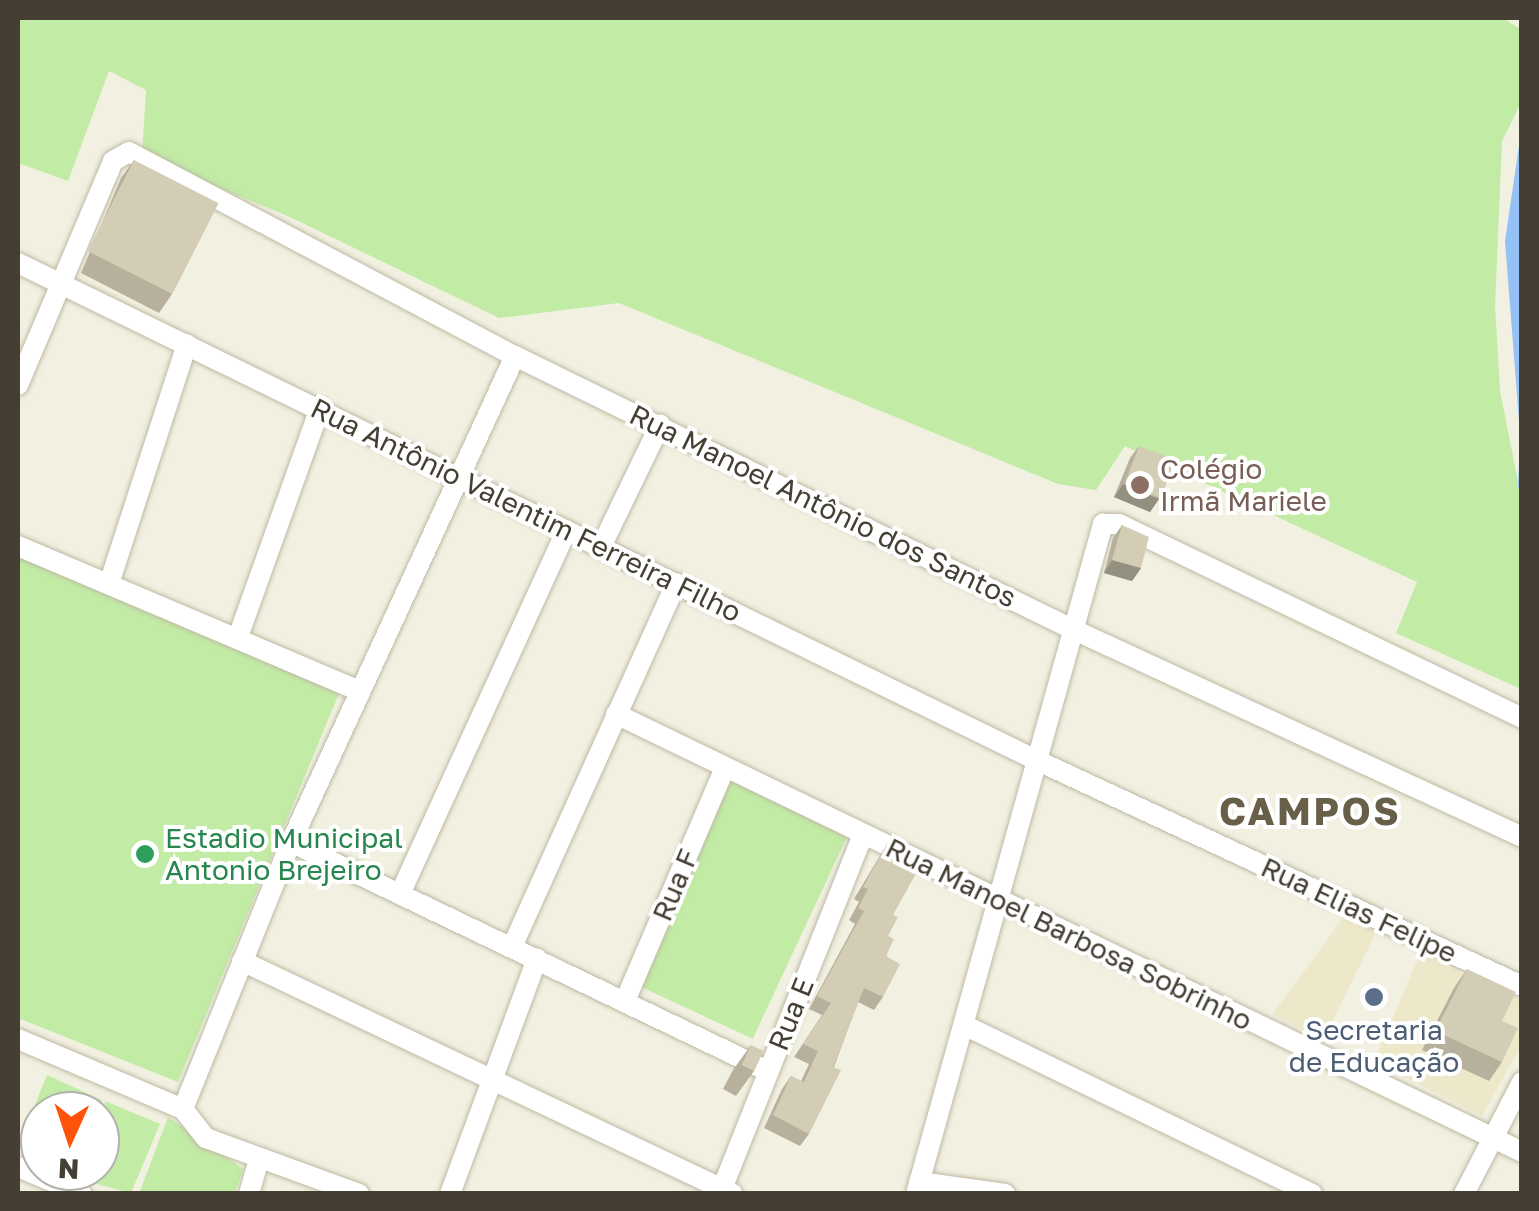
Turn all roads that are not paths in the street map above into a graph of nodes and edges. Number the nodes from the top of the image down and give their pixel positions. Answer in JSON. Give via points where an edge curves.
{"nodes":[{"id":1,"x":18,"y":263,"type":"edge"},
{"id":2,"x":59,"y":280,"type":"junction"},
{"id":3,"x":187,"y":344,"type":"junction"},
{"id":4,"x":516,"y":356,"type":"junction"},
{"id":5,"x":18,"y":385,"type":"edge"},
{"id":6,"x":320,"y":408,"type":"junction"},
{"id":7,"x":660,"y":424,"type":"junction"},
{"id":8,"x":458,"y":476,"type":"junction"},
{"id":9,"x":567,"y":530,"type":"junction"},
{"id":10,"x":18,"y":546,"type":"edge"},
{"id":11,"x":601,"y":547,"type":"junction"},
{"id":12,"x":676,"y":583,"type":"junction"},
{"id":13,"x":109,"y":584,"type":"junction"},
{"id":14,"x":1070,"y":628,"type":"junction"},
{"id":15,"x":238,"y":638,"type":"junction"},
{"id":16,"x":359,"y":691,"type":"junction"},
{"id":17,"x":616,"y":714,"type":"junction"},
{"id":18,"x":1522,"y":718,"type":"edge"},
{"id":19,"x":1034,"y":759,"type":"junction"},
{"id":20,"x":725,"y":768,"type":"junction"},
{"id":21,"x":863,"y":835,"type":"junction"},
{"id":22,"x":1522,"y":838,"type":"edge"},
{"id":23,"x":291,"y":842,"type":"junction"},
{"id":24,"x":400,"y":894,"type":"junction"},
{"id":25,"x":995,"y":898,"type":"junction"},
{"id":26,"x":512,"y":947,"type":"junction"},
{"id":27,"x":538,"y":959,"type":"junction"},
{"id":28,"x":242,"y":961,"type":"junction"},
{"id":29,"x":1522,"y":986,"type":"edge"},
{"id":30,"x":625,"y":1001,"type":"junction"},
{"id":31,"x":964,"y":1025,"type":"junction"},
{"id":32,"x":18,"y":1040,"type":"edge"},
{"id":33,"x":768,"y":1070,"type":"junction"},
{"id":34,"x":490,"y":1076,"type":"junction"},
{"id":35,"x":1522,"y":1082,"type":"edge"},
{"id":36,"x":183,"y":1109,"type":"junction"},
{"id":37,"x":1494,"y":1138,"type":"junction"},
{"id":38,"x":1522,"y":1152,"type":"edge"},
{"id":39,"x":259,"y":1160,"type":"junction"},
{"id":40,"x":18,"y":1167,"type":"edge"},
{"id":41,"x":918,"y":1188,"type":"edge"},
{"id":42,"x":725,"y":1192,"type":"edge"},
{"id":43,"x":82,"y":1194,"type":"edge"},
{"id":44,"x":249,"y":1194,"type":"edge"},
{"id":45,"x":359,"y":1194,"type":"edge"},
{"id":46,"x":450,"y":1194,"type":"edge"},
{"id":47,"x":1005,"y":1194,"type":"edge"},
{"id":48,"x":1312,"y":1194,"type":"edge"},
{"id":49,"x":1464,"y":1194,"type":"edge"}],
"edges":[{"from":1,"to":2,"type":"street","name":"Rua Antônio Valentim Ferreira Filho"},
{"from":2,"to":3,"type":"street","name":"Rua Antônio Valentim Ferreira Filho"},
{"from":2,"to":4,"type":"street","name":"Rua Manoel Antônio dos Santos","via":[[113,161],[134,154]]},
{"from":2,"to":5,"type":"street"},
{"from":3,"to":6,"type":"street","name":"Rua Antônio Valentim Ferreira Filho"},
{"from":3,"to":13,"type":"street"},
{"from":4,"to":7,"type":"street","name":"Rua Manoel Antônio dos Santos"},
{"from":4,"to":8,"type":"street"},
{"from":6,"to":8,"type":"street","name":"Rua Antônio Valentim Ferreira Filho"},
{"from":6,"to":15,"type":"street"},
{"from":7,"to":11,"type":"street"},
{"from":7,"to":14,"type":"street","name":"Rua Manoel Antônio dos Santos"},
{"from":8,"to":9,"type":"street","name":"Rua Antônio Valentim Ferreira Filho"},
{"from":8,"to":16,"type":"street"},
{"from":9,"to":11,"type":"street","name":"Rua Antônio Valentim Ferreira Filho"},
{"from":9,"to":24,"type":"street"},
{"from":10,"to":13,"type":"street"},
{"from":11,"to":12,"type":"street","name":"Rua Antônio Valentim Ferreira Filho"},
{"from":12,"to":17,"type":"street"},
{"from":12,"to":19,"type":"street","name":"Rua Antônio Valentim Ferreira Filho"},
{"from":13,"to":15,"type":"street"},
{"from":14,"to":18,"type":"street","via":[[1098,529],[1119,524]]},
{"from":14,"to":19,"type":"street"},
{"from":14,"to":22,"type":"street","name":"Rua Manoel Antônio dos Santos"},
{"from":15,"to":16,"type":"street"},
{"from":16,"to":23,"type":"street"},
{"from":17,"to":20,"type":"street","name":"Rua Manoel Barbosa Sobrinho"},
{"from":17,"to":26,"type":"street"},
{"from":19,"to":25,"type":"street"},
{"from":19,"to":29,"type":"street","name":"Rua Elias Felipe"},
{"from":20,"to":21,"type":"street","name":"Rua Manoel Barbosa Sobrinho"},
{"from":20,"to":30,"type":"street","name":"Rua F"},
{"from":21,"to":25,"type":"street","name":"Rua Manoel Barbosa Sobrinho"},
{"from":21,"to":33,"type":"street","name":"Rua E"},
{"from":23,"to":24,"type":"street"},
{"from":23,"to":28,"type":"street"},
{"from":24,"to":26,"type":"street"},
{"from":25,"to":31,"type":"street"},
{"from":25,"to":37,"type":"street","name":"Rua Manoel Barbosa Sobrinho"},
{"from":26,"to":27,"type":"street"},
{"from":27,"to":30,"type":"street"},
{"from":27,"to":34,"type":"street"},
{"from":28,"to":34,"type":"street"},
{"from":28,"to":36,"type":"street"},
{"from":30,"to":33,"type":"street"},
{"from":31,"to":41,"type":"street"},
{"from":31,"to":48,"type":"street"},
{"from":32,"to":36,"type":"street"},
{"from":33,"to":42,"type":"street","name":"Rua E"},
{"from":34,"to":42,"type":"street"},
{"from":34,"to":46,"type":"street"},
{"from":35,"to":37,"type":"street"},
{"from":36,"to":39,"type":"street","via":[[206,1138]]},
{"from":37,"to":38,"type":"street","name":"Rua Manoel Barbosa Sobrinho"},
{"from":37,"to":49,"type":"street"},
{"from":39,"to":44,"type":"street"},
{"from":39,"to":45,"type":"street"},
{"from":40,"to":43,"type":"street"},
{"from":41,"to":47,"type":"street"}]}
